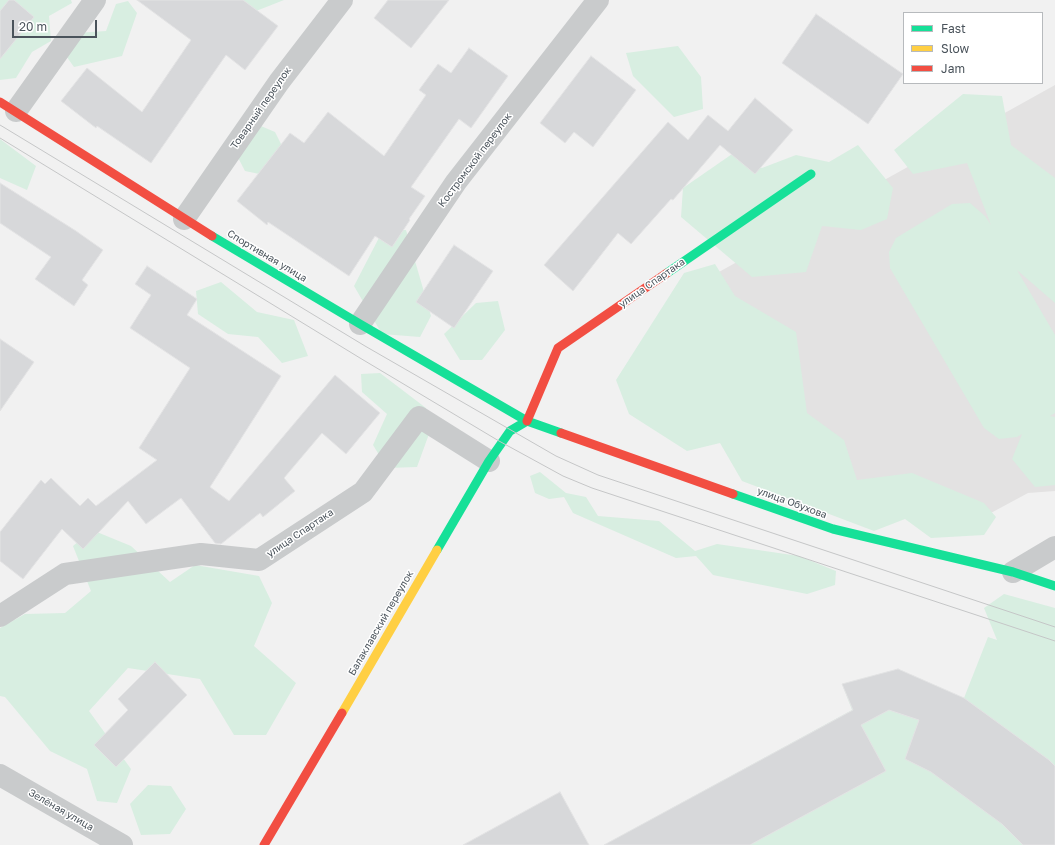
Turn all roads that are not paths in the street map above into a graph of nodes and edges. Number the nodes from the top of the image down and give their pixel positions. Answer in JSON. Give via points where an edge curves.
{"nodes":[{"id":1,"x":95,"y":0,"type":"edge"},
{"id":2,"x":342,"y":0,"type":"edge"},
{"id":3,"x":598,"y":0,"type":"edge"},
{"id":4,"x":8,"y":106,"type":"edge"},
{"id":5,"x":811,"y":174,"type":"dead end"},
{"id":6,"x":184,"y":219,"type":"junction"},
{"id":7,"x":360,"y":324,"type":"junction"},
{"id":8,"x":527,"y":421,"type":"junction"},
{"id":9,"x":489,"y":461,"type":"junction"},
{"id":10,"x":1055,"y":547,"type":"edge"},
{"id":11,"x":1013,"y":572,"type":"junction"},
{"id":12,"x":1055,"y":586,"type":"edge"},
{"id":13,"x":0,"y":616,"type":"edge"},
{"id":14,"x":0,"y":775,"type":"edge"},
{"id":15,"x":122,"y":845,"type":"edge"},
{"id":16,"x":264,"y":845,"type":"edge"}],
"edges":[{"from":1,"to":4,"type":"street"},
{"from":2,"to":6,"type":"street","name":"Товарный переулок","via":[[279,82]]},
{"from":3,"to":7,"type":"street","name":"Костромской переулок","via":[[456,182]]},
{"from":4,"to":6,"type":"street","name":"Спортивная улица"},
{"from":5,"to":8,"type":"street","name":"улица Спартака","via":[[558,348]]},
{"from":6,"to":7,"type":"street","name":"Спортивная улица"},
{"from":7,"to":8,"type":"street","name":"Спортивная улица"},
{"from":8,"to":9,"type":"street","name":"Балаклавский переулок","via":[[510,431]]},
{"from":8,"to":11,"type":"street","name":"улица Обухова","via":[[833,529]]},
{"from":9,"to":13,"type":"street","name":"улица Спартака","via":[[419,417],[363,492],[259,560],[201,554],[66,574]]},
{"from":9,"to":16,"type":"street","name":"Балаклавский переулок"},
{"from":10,"to":11,"type":"street"},
{"from":11,"to":12,"type":"street","name":"улица Обухова"},
{"from":14,"to":15,"type":"street","name":"Зелёная улица"}]}
